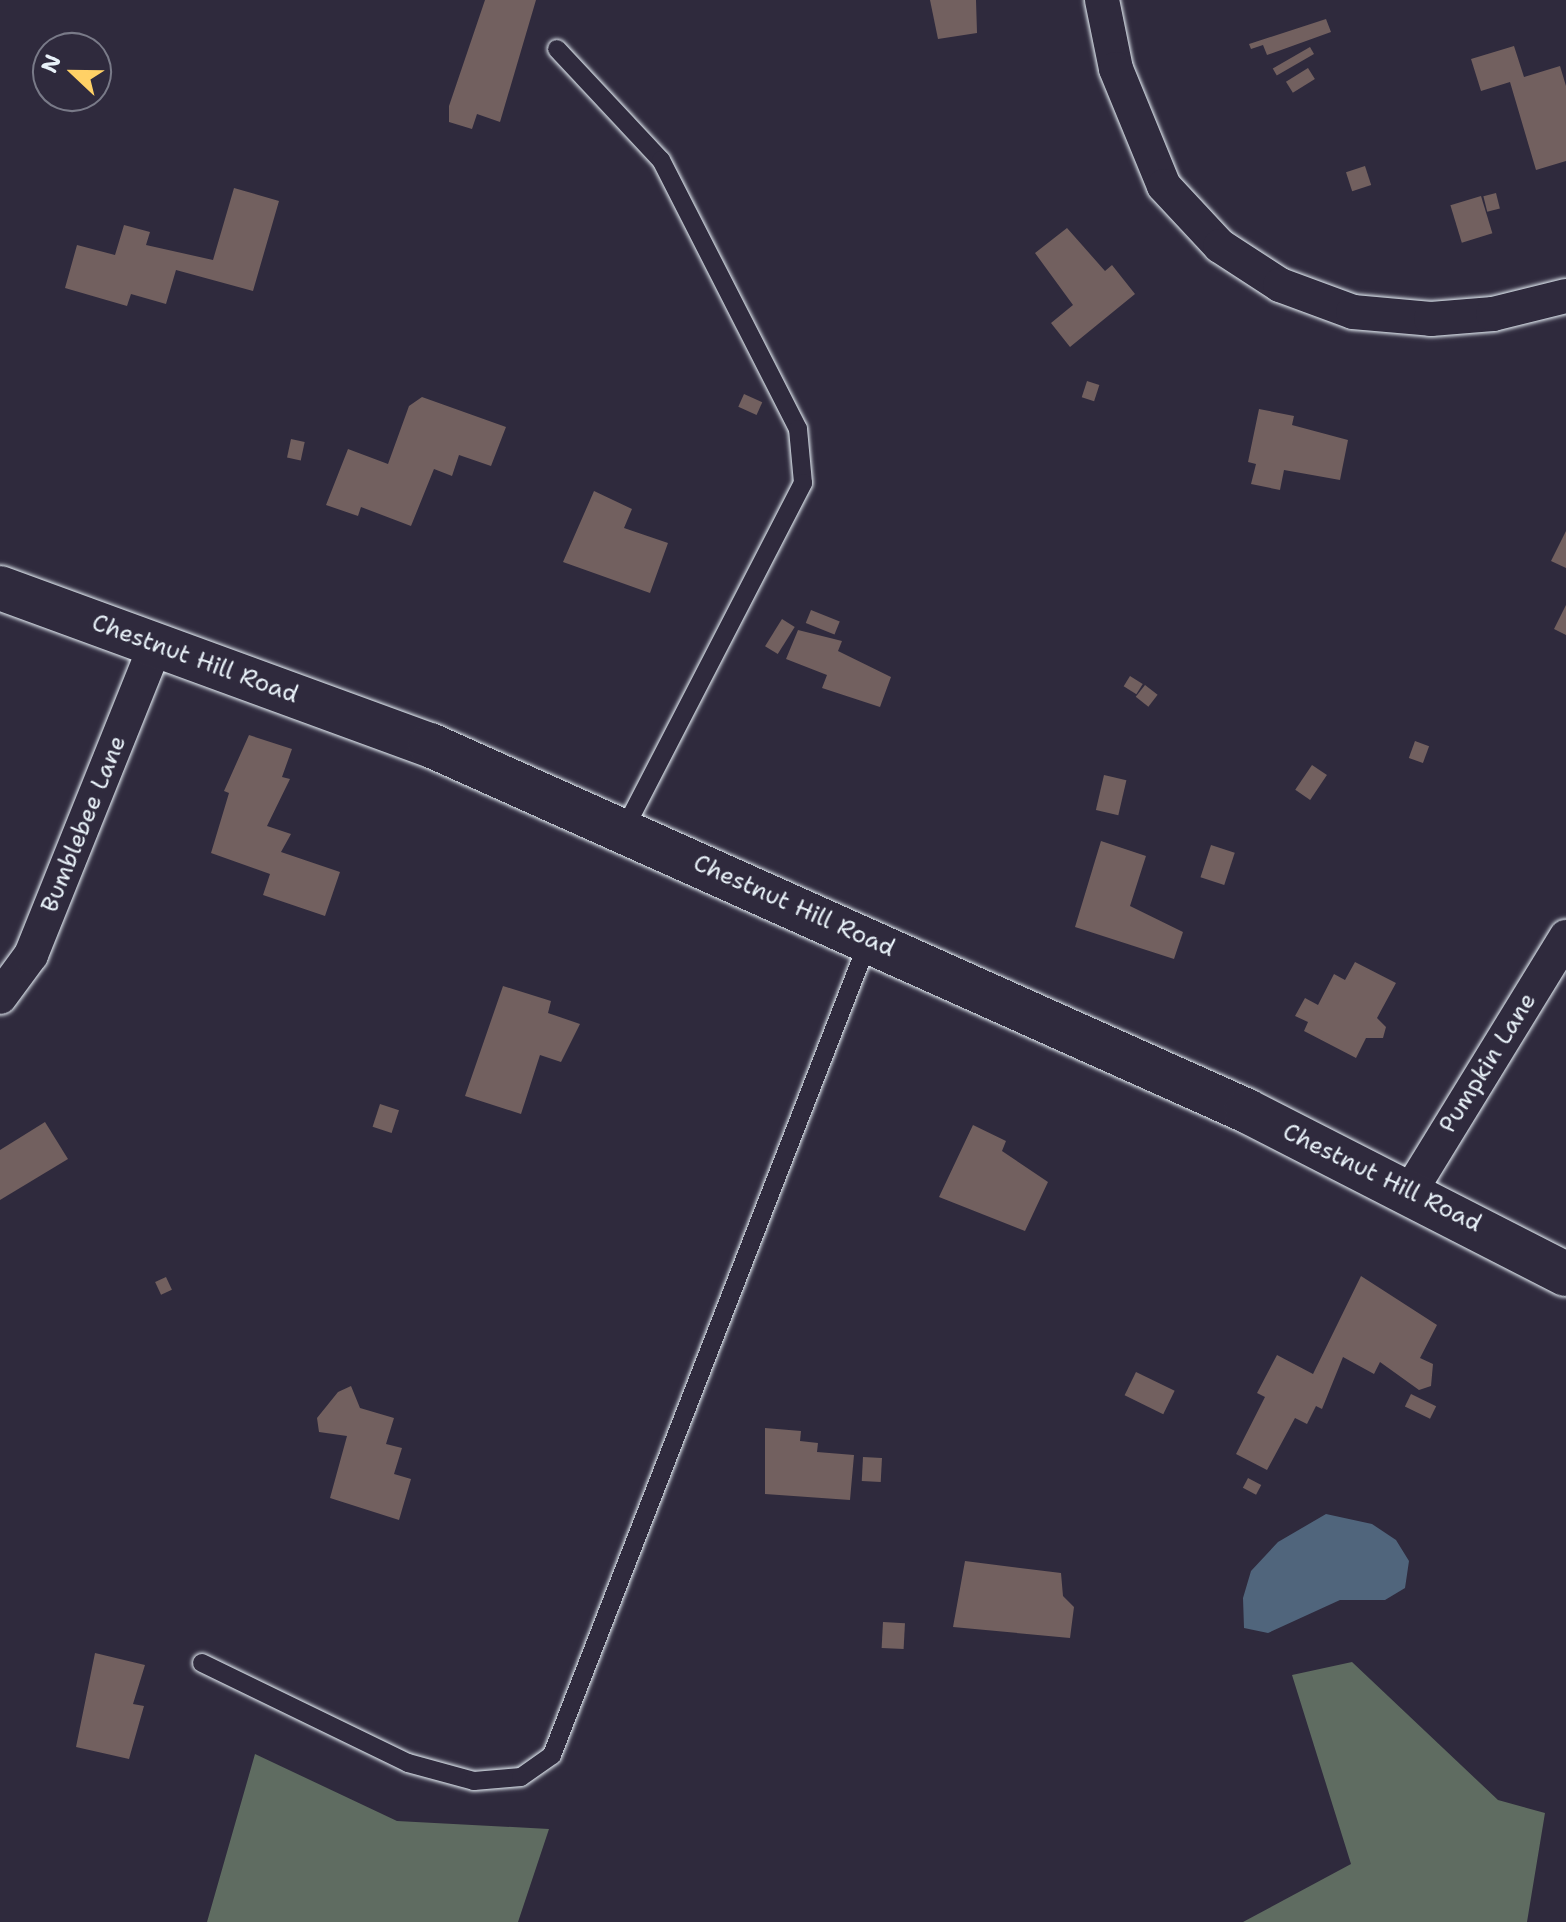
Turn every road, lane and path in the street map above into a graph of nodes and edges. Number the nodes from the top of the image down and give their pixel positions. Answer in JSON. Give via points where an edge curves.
{"nodes":[{"id":1,"x":1102,"y":0,"type":"edge"},
{"id":2,"x":557,"y":49,"type":"dead end"},
{"id":3,"x":1566,"y":296,"type":"edge"},
{"id":4,"x":0,"y":588,"type":"edge"},
{"id":5,"x":156,"y":644,"type":"junction"},
{"id":6,"x":623,"y":831,"type":"junction"},
{"id":7,"x":1566,"y":937,"type":"edge"},
{"id":8,"x":869,"y":939,"type":"junction"},
{"id":9,"x":0,"y":997,"type":"edge"},
{"id":10,"x":1411,"y":1190,"type":"junction"},
{"id":11,"x":1566,"y":1274,"type":"edge"},
{"id":12,"x":202,"y":1663,"type":"dead end"}],
"edges":[{"from":1,"to":3,"type":"street","via":[[1116,69],[1164,186],[1220,246],[1280,285],[1353,312],[1431,319],[1493,314]]},
{"from":2,"to":6,"type":"lane","via":[[661,160],[798,429],[803,483]]},
{"from":4,"to":5,"type":"main road","name":"Chestnut Hill Road"},
{"from":5,"to":6,"type":"main road","name":"Chestnut Hill Road","via":[[430,745]]},
{"from":5,"to":9,"type":"street","name":"Bumblebee Lane","via":[[31,955]]},
{"from":6,"to":8,"type":"main road","name":"Chestnut Hill Road"},
{"from":7,"to":10,"type":"street","name":"Pumpkin Lane"},
{"from":8,"to":10,"type":"main road","name":"Chestnut Hill Road"},
{"from":8,"to":12,"type":"lane","via":[[552,1755],[521,1777],[474,1781],[408,1763]]},
{"from":10,"to":11,"type":"main road","name":"Chestnut Hill Road"}]}
